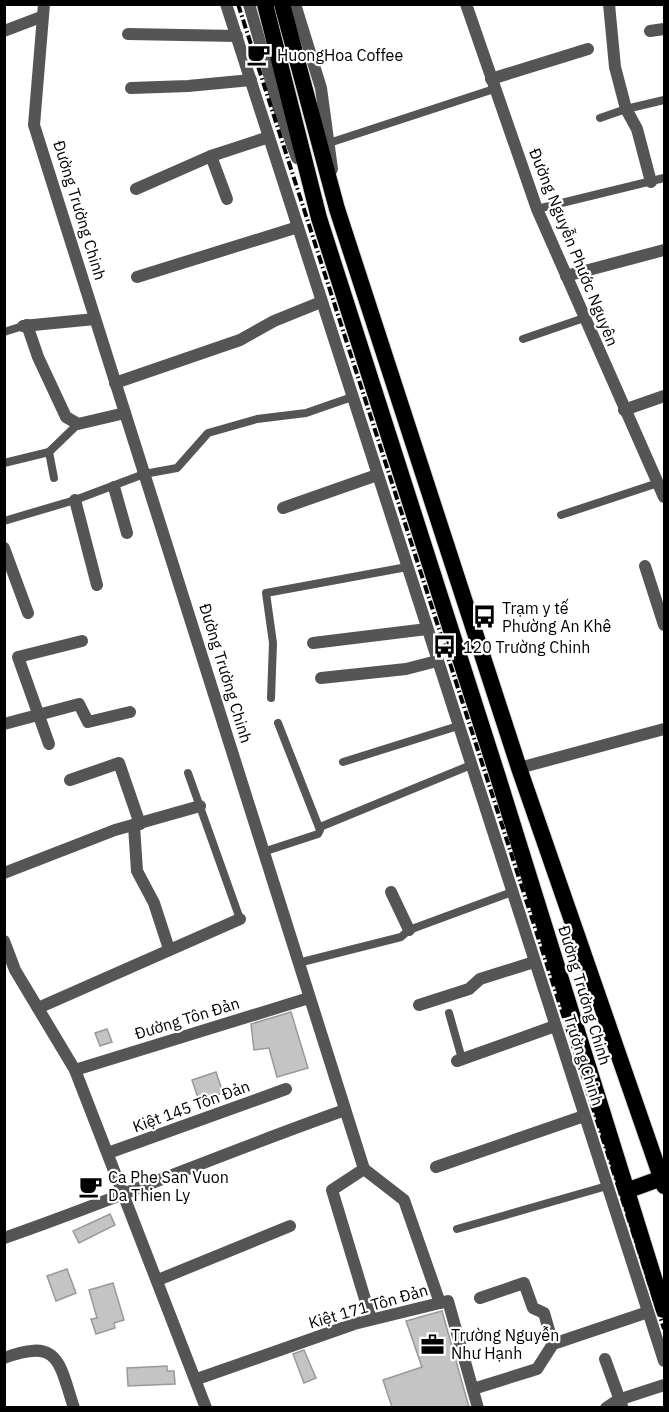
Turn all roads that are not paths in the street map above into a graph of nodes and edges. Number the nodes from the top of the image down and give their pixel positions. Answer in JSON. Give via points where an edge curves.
{"nodes":[{"id":1,"x":226,"y":4,"type":"edge"},
{"id":2,"x":249,"y":4,"type":"edge"},
{"id":3,"x":265,"y":4,"type":"edge"},
{"id":4,"x":282,"y":4,"type":"edge"},
{"id":5,"x":295,"y":4,"type":"edge"},
{"id":6,"x":609,"y":4,"type":"edge"},
{"id":7,"x":468,"y":5,"type":"edge"},
{"id":8,"x":42,"y":10,"type":"edge"},
{"id":9,"x":664,"y":29,"type":"edge"},
{"id":10,"x":4,"y":31,"type":"edge"},
{"id":11,"x":650,"y":31,"type":"dead end"},
{"id":12,"x":128,"y":34,"type":"dead end"},
{"id":13,"x":237,"y":36,"type":"junction"},
{"id":14,"x":588,"y":49,"type":"dead end"},
{"id":15,"x":292,"y":68,"type":"junction"},
{"id":16,"x":251,"y":80,"type":"junction"},
{"id":17,"x":493,"y":84,"type":"junction"},
{"id":18,"x":131,"y":88,"type":"dead end"},
{"id":19,"x":664,"y":100,"type":"edge"},
{"id":20,"x":626,"y":109,"type":"junction"},
{"id":21,"x":600,"y":118,"type":"dead end"},
{"id":22,"x":269,"y":137,"type":"junction"},
{"id":23,"x":329,"y":143,"type":"junction"},
{"id":24,"x":211,"y":156,"type":"junction"},
{"id":25,"x":664,"y":178,"type":"edge"},
{"id":26,"x":651,"y":182,"type":"junction"},
{"id":27,"x":136,"y":189,"type":"dead end"},
{"id":28,"x":227,"y":199,"type":"dead end"},
{"id":29,"x":337,"y":208,"type":"junction"},
{"id":30,"x":537,"y":209,"type":"junction"},
{"id":31,"x":319,"y":218,"type":"junction"},
{"id":32,"x":298,"y":227,"type":"junction"},
{"id":33,"x":664,"y":250,"type":"edge"},
{"id":34,"x":566,"y":276,"type":"junction"},
{"id":35,"x":137,"y":277,"type":"dead end"},
{"id":36,"x":321,"y":302,"type":"junction"},
{"id":37,"x":584,"y":318,"type":"junction"},
{"id":38,"x":95,"y":319,"type":"junction"},
{"id":39,"x":25,"y":326,"type":"junction"},
{"id":40,"x":4,"y":332,"type":"edge"},
{"id":41,"x":523,"y":339,"type":"dead end"},
{"id":42,"x":115,"y":383,"type":"junction"},
{"id":43,"x":664,"y":396,"type":"edge"},
{"id":44,"x":352,"y":397,"type":"junction"},
{"id":45,"x":624,"y":410,"type":"junction"},
{"id":46,"x":124,"y":413,"type":"junction"},
{"id":47,"x":78,"y":424,"type":"junction"},
{"id":48,"x":49,"y":452,"type":"junction"},
{"id":49,"x":4,"y":464,"type":"edge"},
{"id":50,"x":144,"y":474,"type":"junction"},
{"id":51,"x":377,"y":475,"type":"junction"},
{"id":52,"x":54,"y":478,"type":"dead end"},
{"id":53,"x":658,"y":483,"type":"junction"},
{"id":54,"x":114,"y":487,"type":"junction"},
{"id":55,"x":664,"y":496,"type":"edge"},
{"id":56,"x":75,"y":500,"type":"junction"},
{"id":57,"x":283,"y":508,"type":"dead end"},
{"id":58,"x":561,"y":515,"type":"dead end"},
{"id":59,"x":4,"y":521,"type":"edge"},
{"id":60,"x":126,"y":533,"type":"dead end"},
{"id":61,"x":4,"y":548,"type":"edge"},
{"id":62,"x":645,"y":566,"type":"dead end"},
{"id":63,"x":408,"y":567,"type":"junction"},
{"id":64,"x":97,"y":585,"type":"dead end"},
{"id":65,"x":28,"y":613,"type":"dead end"},
{"id":66,"x":664,"y":625,"type":"edge"},
{"id":67,"x":427,"y":629,"type":"junction"},
{"id":68,"x":82,"y":641,"type":"dead end"},
{"id":69,"x":313,"y":643,"type":"dead end"},
{"id":70,"x":437,"y":661,"type":"junction"},
{"id":71,"x":321,"y":678,"type":"dead end"},
{"id":72,"x":271,"y":698,"type":"dead end"},
{"id":73,"x":130,"y":712,"type":"dead end"},
{"id":74,"x":38,"y":713,"type":"junction"},
{"id":75,"x":278,"y":723,"type":"dead end"},
{"id":76,"x":4,"y":724,"type":"edge"},
{"id":77,"x":458,"y":726,"type":"junction"},
{"id":78,"x":664,"y":729,"type":"edge"},
{"id":79,"x":49,"y":744,"type":"dead end"},
{"id":80,"x":343,"y":762,"type":"dead end"},
{"id":81,"x":471,"y":767,"type":"junction"},
{"id":82,"x":519,"y":768,"type":"junction"},
{"id":83,"x":188,"y":773,"type":"dead end"},
{"id":84,"x":70,"y":780,"type":"dead end"},
{"id":85,"x":200,"y":806,"type":"junction"},
{"id":86,"x":137,"y":825,"type":"junction"},
{"id":87,"x":320,"y":827,"type":"junction"},
{"id":88,"x":263,"y":852,"type":"junction"},
{"id":89,"x":4,"y":873,"type":"edge"},
{"id":90,"x":391,"y":892,"type":"dead end"},
{"id":91,"x":512,"y":892,"type":"junction"},
{"id":92,"x":240,"y":919,"type":"joint"},
{"id":93,"x":409,"y":930,"type":"junction"},
{"id":94,"x":4,"y":941,"type":"edge"},
{"id":95,"x":169,"y":949,"type":"junction"},
{"id":96,"x":534,"y":962,"type":"junction"},
{"id":97,"x":298,"y":963,"type":"junction"},
{"id":98,"x":10,"y":972,"type":"edge"},
{"id":99,"x":309,"y":998,"type":"junction"},
{"id":100,"x":419,"y":1005,"type":"dead end"},
{"id":101,"x":38,"y":1008,"type":"junction"},
{"id":102,"x":449,"y":1013,"type":"dead end"},
{"id":103,"x":555,"y":1026,"type":"junction"},
{"id":104,"x":459,"y":1060,"type":"joint"},
{"id":105,"x":75,"y":1070,"type":"junction"},
{"id":106,"x":285,"y":1089,"type":"dead end"},
{"id":107,"x":345,"y":1110,"type":"junction"},
{"id":108,"x":584,"y":1116,"type":"junction"},
{"id":109,"x":108,"y":1153,"type":"junction"},
{"id":110,"x":436,"y":1167,"type":"dead end"},
{"id":111,"x":364,"y":1169,"type":"junction"},
{"id":112,"x":664,"y":1180,"type":"edge"},
{"id":113,"x":607,"y":1186,"type":"junction"},
{"id":114,"x":626,"y":1191,"type":"junction"},
{"id":115,"x":125,"y":1196,"type":"junction"},
{"id":116,"x":290,"y":1226,"type":"dead end"},
{"id":117,"x":457,"y":1229,"type":"dead end"},
{"id":118,"x":4,"y":1238,"type":"edge"},
{"id":119,"x":158,"y":1280,"type":"junction"},
{"id":120,"x":480,"y":1298,"type":"dead end"},
{"id":121,"x":440,"y":1303,"type":"junction"},
{"id":122,"x":656,"y":1311,"type":"edge"},
{"id":123,"x":371,"y":1319,"type":"junction"},
{"id":124,"x":553,"y":1344,"type":"junction"},
{"id":125,"x":4,"y":1358,"type":"edge"},
{"id":126,"x":605,"y":1359,"type":"dead end"},
{"id":127,"x":664,"y":1361,"type":"edge"},
{"id":128,"x":197,"y":1379,"type":"junction"},
{"id":129,"x":664,"y":1384,"type":"edge"},
{"id":130,"x":473,"y":1389,"type":"junction"},
{"id":131,"x":621,"y":1404,"type":"edge"},
{"id":132,"x":478,"y":1405,"type":"edge"},
{"id":133,"x":74,"y":1407,"type":"edge"},
{"id":134,"x":206,"y":1407,"type":"edge"},
{"id":135,"x":606,"y":1407,"type":"edge"}],
"edges":[{"from":1,"to":13,"type":"street"},
{"from":2,"to":31,"type":"street","via":[[278,106]]},
{"from":3,"to":15,"type":"highway"},
{"from":4,"to":15,"type":"highway"},
{"from":5,"to":23,"type":"street","via":[[321,88]]},
{"from":6,"to":20,"type":"street","via":[[615,67]]},
{"from":7,"to":17,"type":"street","name":"Đường Nguyễn Phước Nguyên"},
{"from":8,"to":10,"type":"street"},
{"from":8,"to":38,"type":"street","name":"Đường Trường Chinh","via":[[34,125]]},
{"from":9,"to":11,"type":"street"},
{"from":12,"to":13,"type":"street"},
{"from":13,"to":16,"type":"street"},
{"from":14,"to":17,"type":"street"},
{"from":15,"to":29,"type":"highway","name":"Đường Trường Chinh"},
{"from":15,"to":31,"type":"highway","name":"Đường Trường Chinh"},
{"from":16,"to":18,"type":"street"},
{"from":16,"to":22,"type":"street"},
{"from":17,"to":23,"type":"lane"},
{"from":17,"to":30,"type":"street","name":"Đường Nguyễn Phước Nguyên"},
{"from":19,"to":20,"type":"lane"},
{"from":20,"to":21,"type":"lane"},
{"from":20,"to":26,"type":"street","via":[[637,129]]},
{"from":22,"to":24,"type":"street"},
{"from":22,"to":32,"type":"street"},
{"from":23,"to":29,"type":"street"},
{"from":24,"to":27,"type":"street"},
{"from":24,"to":28,"type":"street"},
{"from":25,"to":26,"type":"lane"},
{"from":26,"to":30,"type":"lane"},
{"from":29,"to":82,"type":"highway","name":"Đường Trường Chinh"},
{"from":30,"to":34,"type":"street","name":"Đường Nguyễn Phước Nguyên"},
{"from":31,"to":114,"type":"highway","name":"Đường Trường Chinh","via":[[502,788]]},
{"from":32,"to":35,"type":"street"},
{"from":32,"to":36,"type":"street"},
{"from":33,"to":34,"type":"street"},
{"from":34,"to":37,"type":"street","name":"Đường Nguyễn Phước Nguyên"},
{"from":36,"to":42,"type":"street","via":[[240,340]]},
{"from":36,"to":44,"type":"street"},
{"from":37,"to":41,"type":"lane"},
{"from":37,"to":45,"type":"street","name":"Đường Nguyễn Phước Nguyên"},
{"from":38,"to":39,"type":"street"},
{"from":38,"to":42,"type":"street","name":"Đường Trường Chinh"},
{"from":39,"to":40,"type":"lane"},
{"from":39,"to":47,"type":"street","via":[[66,417]]},
{"from":42,"to":46,"type":"street","name":"Đường Trường Chinh"},
{"from":43,"to":45,"type":"street"},
{"from":44,"to":50,"type":"lane","via":[[306,413],[257,419],[208,434],[177,468]]},
{"from":44,"to":51,"type":"street"},
{"from":45,"to":53,"type":"street","name":"Đường Nguyễn Phước Nguyên"},
{"from":46,"to":47,"type":"street"},
{"from":46,"to":50,"type":"street","name":"Đường Trường Chinh"},
{"from":47,"to":48,"type":"lane"},
{"from":48,"to":49,"type":"lane"},
{"from":48,"to":52,"type":"lane"},
{"from":50,"to":54,"type":"lane"},
{"from":50,"to":88,"type":"street","name":"Đường Trường Chinh"},
{"from":51,"to":57,"type":"street"},
{"from":51,"to":63,"type":"street"},
{"from":53,"to":55,"type":"street","name":"Đường Nguyễn Phước Nguyên"},
{"from":53,"to":58,"type":"lane"},
{"from":54,"to":56,"type":"lane"},
{"from":54,"to":60,"type":"street"},
{"from":56,"to":59,"type":"lane"},
{"from":56,"to":64,"type":"street"},
{"from":61,"to":65,"type":"street"},
{"from":62,"to":66,"type":"street"},
{"from":63,"to":67,"type":"street"},
{"from":63,"to":72,"type":"lane","via":[[266,593],[273,643]]},
{"from":67,"to":69,"type":"street"},
{"from":67,"to":70,"type":"street"},
{"from":68,"to":74,"type":"street","via":[[18,657]]},
{"from":70,"to":71,"type":"street","via":[[406,669]]},
{"from":70,"to":77,"type":"street"},
{"from":73,"to":74,"type":"street","via":[[88,722],[79,704]]},
{"from":74,"to":76,"type":"street"},
{"from":74,"to":79,"type":"street"},
{"from":75,"to":87,"type":"lane"},
{"from":77,"to":80,"type":"lane"},
{"from":77,"to":81,"type":"street"},
{"from":78,"to":82,"type":"street"},
{"from":81,"to":87,"type":"lane"},
{"from":81,"to":91,"type":"street","name":"Trường Chinh"},
{"from":82,"to":112,"type":"highway","name":"Đường Trường Chinh"},
{"from":83,"to":85,"type":"lane"},
{"from":84,"to":86,"type":"street","via":[[119,763]]},
{"from":85,"to":86,"type":"street"},
{"from":85,"to":92,"type":"lane"},
{"from":86,"to":89,"type":"street"},
{"from":86,"to":95,"type":"street","via":[[137,872],[154,903]]},
{"from":87,"to":88,"type":"lane","via":[[318,834]]},
{"from":88,"to":97,"type":"street","name":"Đường Trường Chinh"},
{"from":90,"to":93,"type":"street"},
{"from":91,"to":93,"type":"lane"},
{"from":91,"to":96,"type":"street","name":"Trường Chinh"},
{"from":92,"to":95,"type":"street"},
{"from":93,"to":97,"type":"lane","via":[[400,937]]},
{"from":94,"to":98,"type":"street"},
{"from":95,"to":101,"type":"street"},
{"from":96,"to":100,"type":"street"},
{"from":96,"to":103,"type":"street","name":"Trường Chinh"},
{"from":97,"to":99,"type":"street","name":"Đường Trường Chinh"},
{"from":98,"to":101,"type":"street"},
{"from":99,"to":105,"type":"street","name":"Đường Tôn Đản"},
{"from":99,"to":107,"type":"street","name":"Đường Trường Chinh"},
{"from":101,"to":105,"type":"street"},
{"from":102,"to":104,"type":"lane"},
{"from":103,"to":104,"type":"street"},
{"from":103,"to":108,"type":"street","name":"Trường Chinh"},
{"from":105,"to":109,"type":"street"},
{"from":106,"to":109,"type":"street","name":"Kiệt 145 Tôn Đản"},
{"from":107,"to":111,"type":"street","name":"Đường Trường Chinh"},
{"from":107,"to":115,"type":"street","via":[[270,1136]]},
{"from":108,"to":110,"type":"street"},
{"from":108,"to":113,"type":"street","name":"Trường Chinh"},
{"from":109,"to":115,"type":"street"},
{"from":111,"to":121,"type":"street","via":[[404,1200]]},
{"from":111,"to":123,"type":"street","via":[[332,1190]]},
{"from":112,"to":114,"type":"highway"},
{"from":113,"to":117,"type":"lane"},
{"from":113,"to":122,"type":"street","name":"Trường Chinh"},
{"from":114,"to":122,"type":"highway","name":"Đường Trường Chinh"},
{"from":115,"to":118,"type":"street"},
{"from":115,"to":119,"type":"street"},
{"from":116,"to":119,"type":"street"},
{"from":119,"to":128,"type":"street"},
{"from":120,"to":124,"type":"street","via":[[524,1282],[533,1308],[544,1313]]},
{"from":121,"to":123,"type":"street","name":"Kiệt 171 Tôn Đản"},
{"from":121,"to":130,"type":"street","name":"Kiệt 171 Tôn Đản","via":[[448,1301]]},
{"from":122,"to":124,"type":"street"},
{"from":122,"to":127,"type":"street","name":"Trường Chinh"},
{"from":123,"to":128,"type":"street","name":"Kiệt 171 Tôn Đản"},
{"from":124,"to":130,"type":"street","via":[[537,1369]]},
{"from":125,"to":133,"type":"street","via":[[30,1350],[49,1353],[60,1365]]},
{"from":126,"to":131,"type":"street"},
{"from":128,"to":134,"type":"street"},
{"from":129,"to":131,"type":"street"},
{"from":130,"to":132,"type":"street","name":"Kiệt 171 Tôn Đản"},
{"from":131,"to":135,"type":"street"}]}
